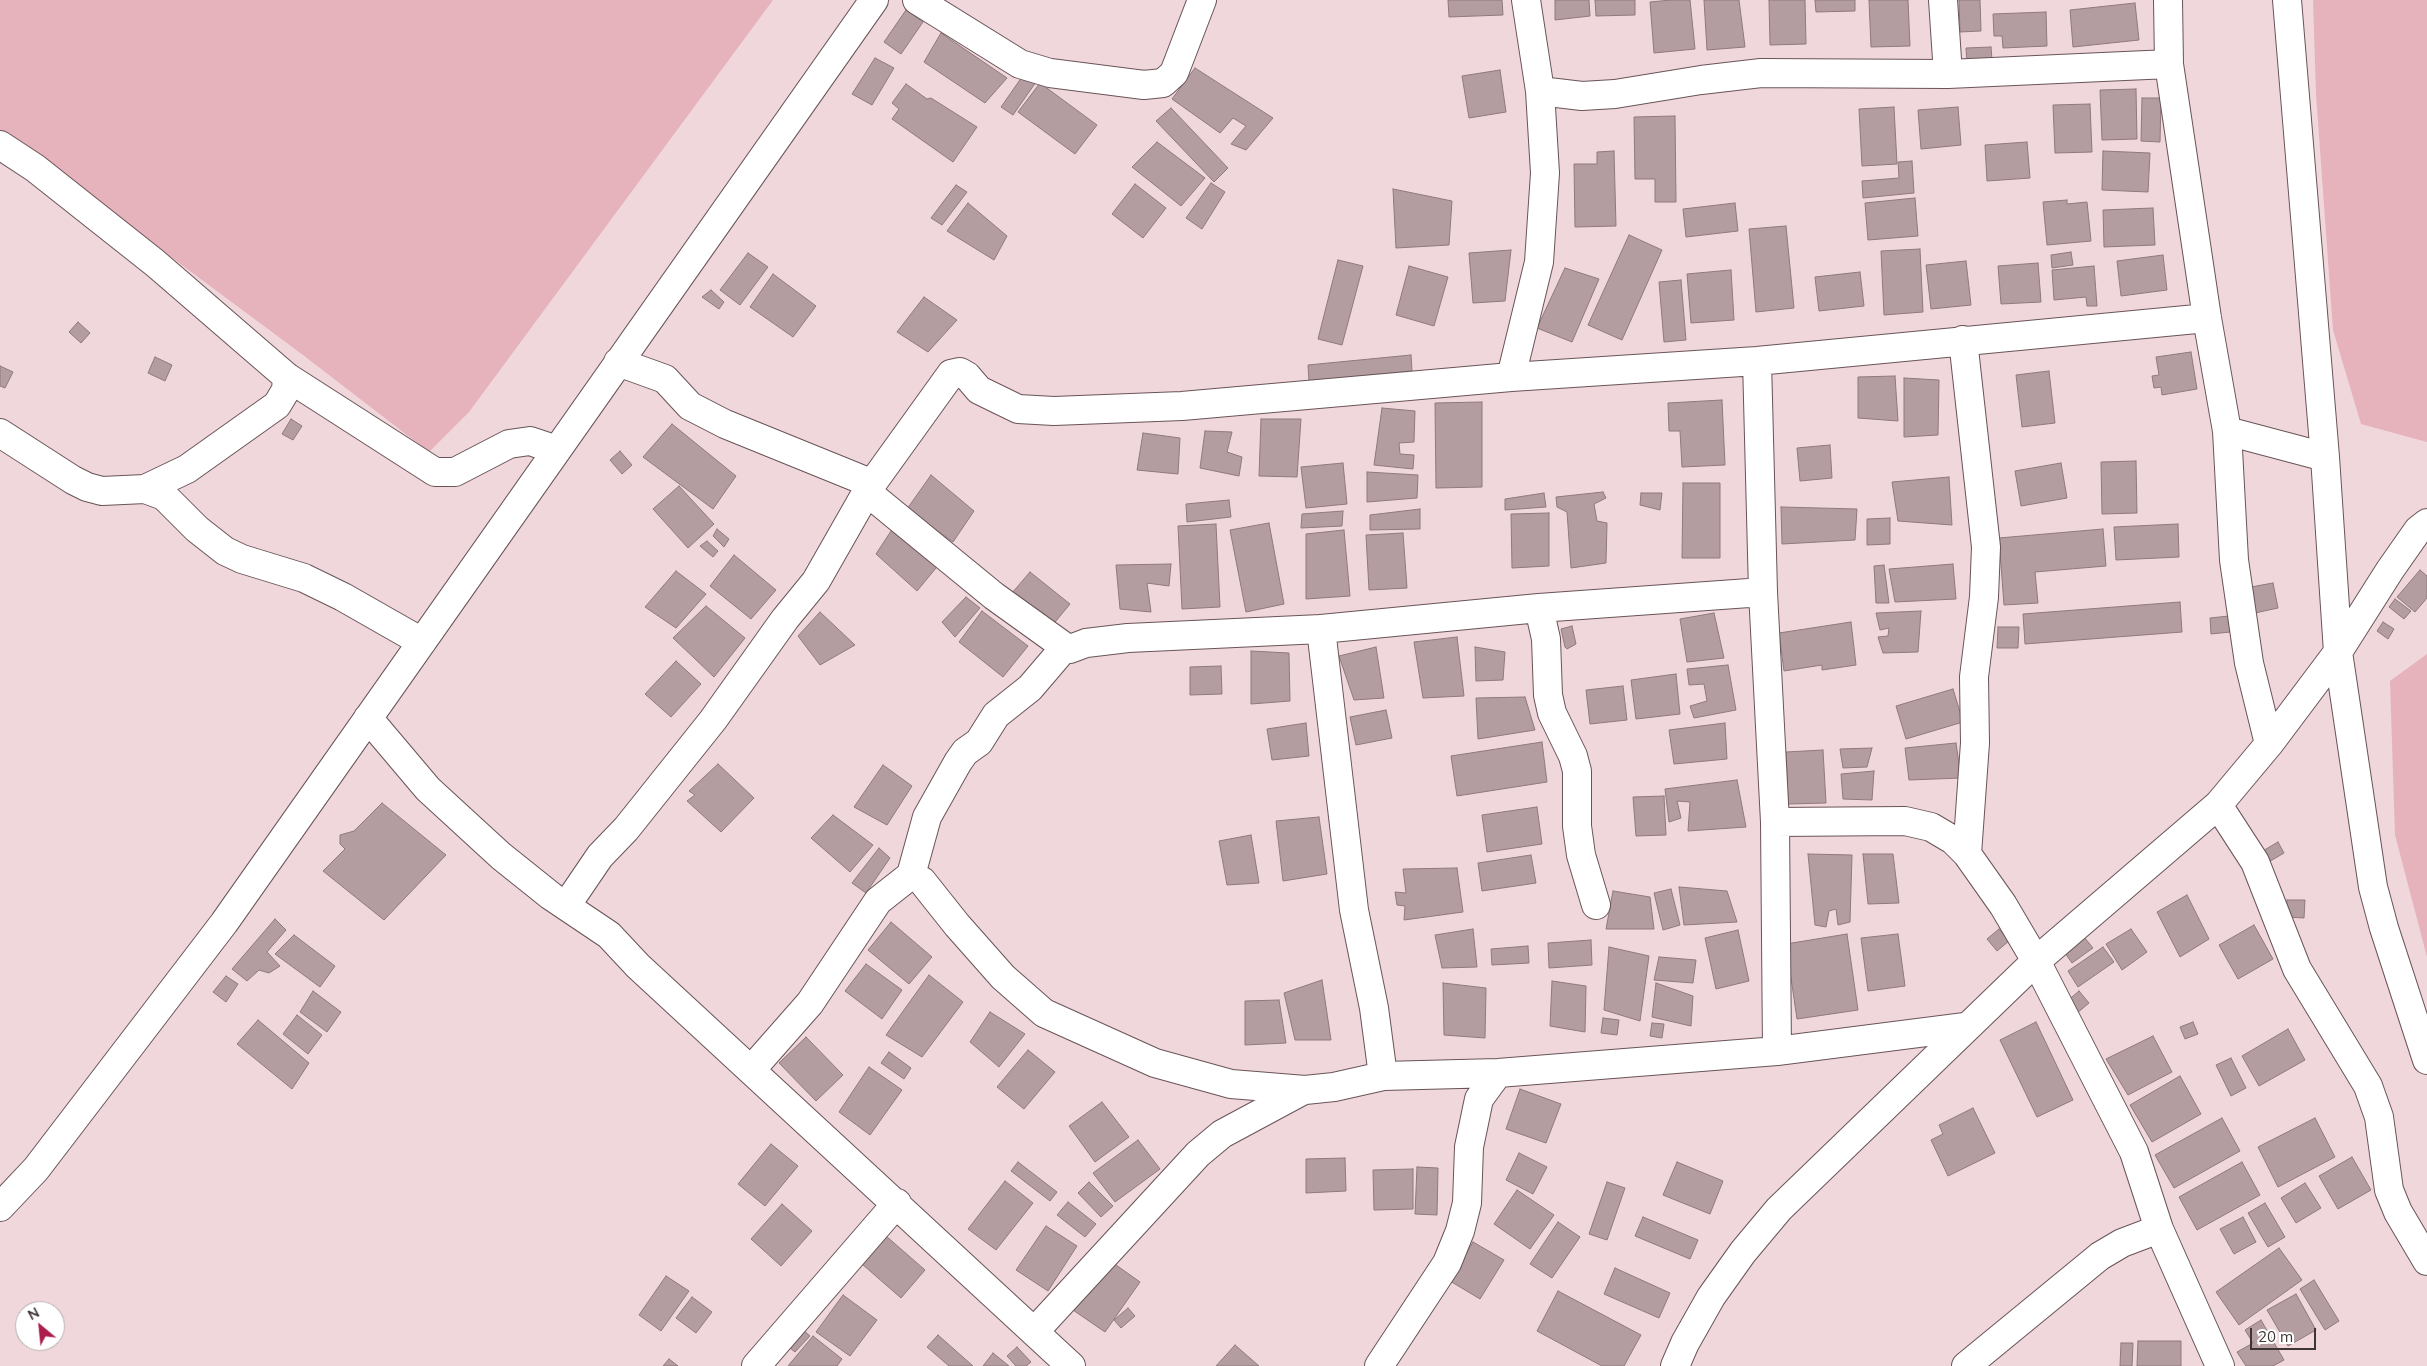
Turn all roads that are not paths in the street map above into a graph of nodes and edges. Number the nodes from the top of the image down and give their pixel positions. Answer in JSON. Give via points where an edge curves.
{"nodes":[{"id":1,"x":874,"y":0,"type":"edge"},
{"id":2,"x":917,"y":0,"type":"edge"},
{"id":3,"x":1202,"y":0,"type":"edge"},
{"id":4,"x":1526,"y":0,"type":"edge"},
{"id":5,"x":1943,"y":0,"type":"edge"},
{"id":6,"x":2168,"y":0,"type":"edge"},
{"id":7,"x":2287,"y":0,"type":"edge"},
{"id":8,"x":2169,"y":64,"type":"junction"},
{"id":9,"x":1948,"y":74,"type":"junction"},
{"id":10,"x":1540,"y":92,"type":"junction"},
{"id":11,"x":0,"y":144,"type":"edge"},
{"id":12,"x":2207,"y":318,"type":"junction"},
{"id":13,"x":1963,"y":340,"type":"junction"},
{"id":14,"x":1757,"y":361,"type":"junction"},
{"id":15,"x":618,"y":362,"type":"junction"},
{"id":16,"x":287,"y":377,"type":"junction"},
{"id":17,"x":1511,"y":377,"type":"junction"},
{"id":18,"x":2227,"y":432,"type":"junction"},
{"id":19,"x":0,"y":433,"type":"edge"},
{"id":20,"x":557,"y":450,"type":"junction"},
{"id":21,"x":2325,"y":457,"type":"junction"},
{"id":22,"x":145,"y":489,"type":"junction"},
{"id":23,"x":868,"y":490,"type":"junction"},
{"id":24,"x":2427,"y":523,"type":"edge"},
{"id":25,"x":1764,"y":592,"type":"junction"},
{"id":26,"x":1539,"y":608,"type":"junction"},
{"id":27,"x":1321,"y":630,"type":"junction"},
{"id":28,"x":422,"y":642,"type":"junction"},
{"id":29,"x":1065,"y":647,"type":"junction"},
{"id":30,"x":2338,"y":652,"type":"junction"},
{"id":31,"x":368,"y":718,"type":"junction"},
{"id":32,"x":2269,"y":744,"type":"junction"},
{"id":33,"x":2218,"y":805,"type":"junction"},
{"id":34,"x":1775,"y":822,"type":"junction"},
{"id":35,"x":1967,"y":854,"type":"junction"},
{"id":36,"x":911,"y":874,"type":"junction"},
{"id":37,"x":1596,"y":905,"type":"dead end"},
{"id":38,"x":566,"y":906,"type":"junction"},
{"id":39,"x":2036,"y":961,"type":"junction"},
{"id":40,"x":1965,"y":1027,"type":"junction"},
{"id":41,"x":1777,"y":1051,"type":"junction"},
{"id":42,"x":2427,"y":1060,"type":"edge"},
{"id":43,"x":751,"y":1070,"type":"junction"},
{"id":44,"x":1498,"y":1073,"type":"junction"},
{"id":45,"x":1383,"y":1076,"type":"junction"},
{"id":46,"x":1305,"y":1090,"type":"junction"},
{"id":47,"x":897,"y":1203,"type":"junction"},
{"id":48,"x":0,"y":1207,"type":"edge"},
{"id":49,"x":2159,"y":1229,"type":"junction"},
{"id":50,"x":2427,"y":1261,"type":"edge"},
{"id":51,"x":1034,"y":1332,"type":"junction"},
{"id":52,"x":756,"y":1366,"type":"edge"},
{"id":53,"x":1071,"y":1366,"type":"edge"},
{"id":54,"x":1379,"y":1366,"type":"edge"},
{"id":55,"x":1675,"y":1366,"type":"edge"},
{"id":56,"x":1966,"y":1366,"type":"edge"},
{"id":57,"x":2220,"y":1366,"type":"edge"}],
"edges":[{"from":1,"to":15,"type":"street"},
{"from":2,"to":3,"type":"street","via":[[1020,64],[1050,73],[1144,86],[1162,83],[1174,74]]},
{"from":4,"to":10,"type":"street"},
{"from":5,"to":9,"type":"street"},
{"from":6,"to":8,"type":"street"},
{"from":7,"to":21,"type":"street"},
{"from":8,"to":9,"type":"street"},
{"from":8,"to":12,"type":"street"},
{"from":9,"to":10,"type":"street","via":[[1761,73],[1615,94],[1582,96]]},
{"from":10,"to":17,"type":"street","via":[[1545,173],[1539,262]]},
{"from":11,"to":16,"type":"street","via":[[36,168],[155,263]]},
{"from":12,"to":13,"type":"street"},
{"from":12,"to":18,"type":"street"},
{"from":13,"to":14,"type":"street"},
{"from":13,"to":35,"type":"street","via":[[1986,546],[1984,597],[1974,677],[1974,743]]},
{"from":14,"to":17,"type":"street"},
{"from":14,"to":25,"type":"street"},
{"from":15,"to":20,"type":"street"},
{"from":15,"to":23,"type":"street","via":[[665,379],[690,406],[725,424],[863,480]]},
{"from":16,"to":20,"type":"street","via":[[435,472],[455,472],[509,444],[530,441]]},
{"from":16,"to":22,"type":"street","via":[[286,390],[277,405],[187,469]]},
{"from":17,"to":23,"type":"street","via":[[1182,406],[1054,411],[1018,409],[996,400],[979,390],[960,372],[951,374]]},
{"from":18,"to":21,"type":"street"},
{"from":18,"to":32,"type":"street","via":[[2234,560],[2249,663]]},
{"from":19,"to":22,"type":"street","via":[[87,487]]},
{"from":20,"to":28,"type":"street"},
{"from":21,"to":30,"type":"street"},
{"from":22,"to":28,"type":"street","via":[[164,496],[225,551],[304,578]]},
{"from":23,"to":29,"type":"street","via":[[994,596]]},
{"from":23,"to":38,"type":"street","via":[[816,581],[713,720],[626,829],[600,856]]},
{"from":24,"to":30,"type":"street","via":[[2418,530],[2390,570]]},
{"from":25,"to":26,"type":"street"},
{"from":25,"to":34,"type":"street"},
{"from":26,"to":27,"type":"street"},
{"from":26,"to":37,"type":"street","via":[[1546,639],[1548,695],[1552,713],[1577,771],[1577,826],[1581,855]]},
{"from":27,"to":29,"type":"street","via":[[1128,638],[1086,642],[1070,650]]},
{"from":27,"to":45,"type":"street","via":[[1354,910],[1374,1008]]},
{"from":28,"to":31,"type":"street"},
{"from":29,"to":36,"type":"street","via":[[1030,688],[996,715],[979,742],[971,746],[958,762],[927,817]]},
{"from":30,"to":32,"type":"street"},
{"from":30,"to":42,"type":"street","via":[[2373,887]]},
{"from":31,"to":38,"type":"street","via":[[428,789],[501,856]]},
{"from":31,"to":48,"type":"street","via":[[224,923],[36,1169]]},
{"from":32,"to":33,"type":"street"},
{"from":33,"to":39,"type":"street"},
{"from":33,"to":50,"type":"street","via":[[2254,862],[2297,969],[2368,1086],[2379,1117],[2389,1190]]},
{"from":34,"to":35,"type":"street","via":[[1905,821],[1931,828],[1953,840]]},
{"from":34,"to":41,"type":"street"},
{"from":35,"to":39,"type":"street","via":[[2003,905]]},
{"from":36,"to":43,"type":"street","via":[[878,901],[810,1002]]},
{"from":36,"to":46,"type":"street","via":[[922,882],[1003,977],[1044,1012],[1137,1056],[1175,1070],[1231,1084]]},
{"from":38,"to":43,"type":"street","via":[[609,935]]},
{"from":39,"to":40,"type":"street"},
{"from":39,"to":49,"type":"street","via":[[2134,1152]]},
{"from":40,"to":41,"type":"street"},
{"from":40,"to":55,"type":"street","via":[[1779,1209],[1711,1297]]},
{"from":41,"to":44,"type":"street"},
{"from":43,"to":47,"type":"street"},
{"from":44,"to":45,"type":"street"},
{"from":44,"to":54,"type":"street","via":[[1479,1099],[1469,1147],[1467,1203],[1460,1231],[1447,1263]]},
{"from":45,"to":46,"type":"street"},
{"from":46,"to":51,"type":"street","via":[[1231,1129],[1198,1154]]},
{"from":47,"to":51,"type":"street"},
{"from":47,"to":52,"type":"street"},
{"from":49,"to":56,"type":"street","via":[[2122,1243],[2100,1256]]},
{"from":49,"to":57,"type":"street"},
{"from":51,"to":53,"type":"street"}]}
